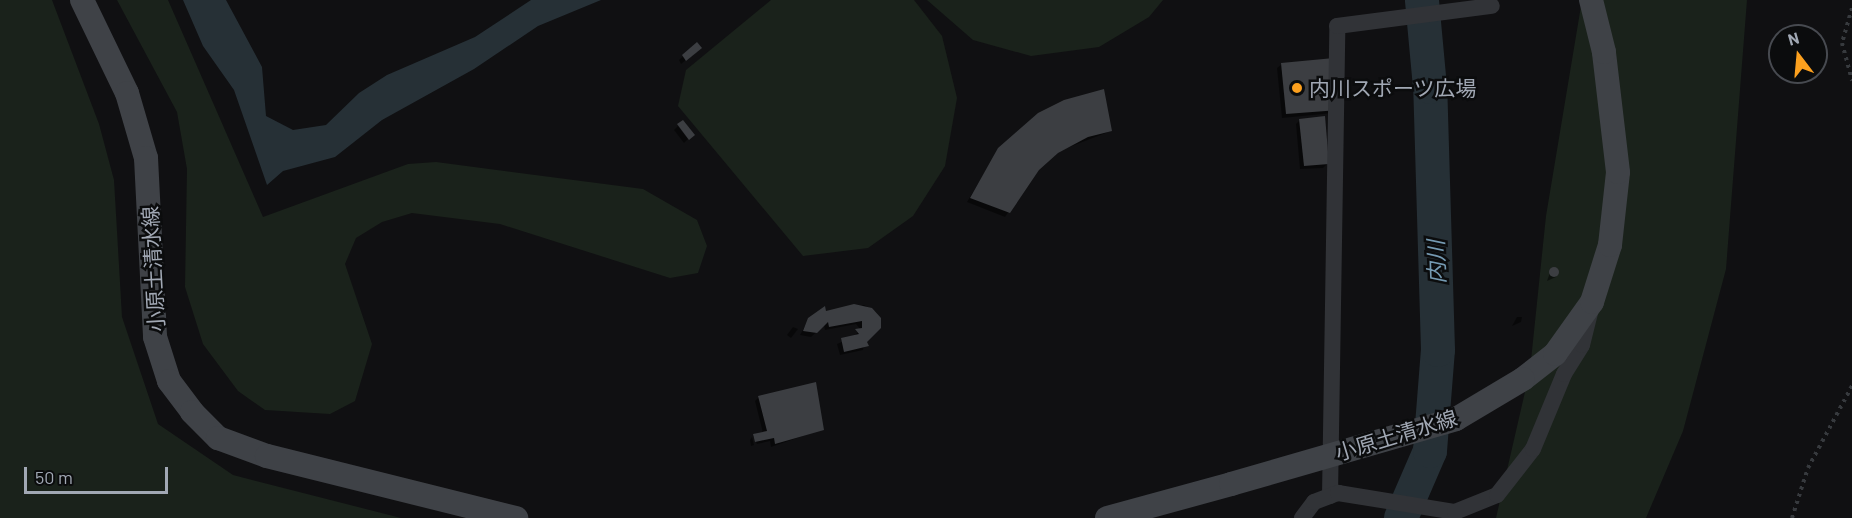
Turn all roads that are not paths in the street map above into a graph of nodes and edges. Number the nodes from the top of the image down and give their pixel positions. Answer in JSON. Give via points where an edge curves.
{"nodes":[{"id":1,"x":82,"y":0,"type":"edge"},
{"id":2,"x":1592,"y":0,"type":"edge"},
{"id":3,"x":1492,"y":6,"type":"dead end"},
{"id":4,"x":1592,"y":303,"type":"junction"},
{"id":5,"x":1330,"y":496,"type":"junction"},
{"id":6,"x":516,"y":518,"type":"edge"},
{"id":7,"x":1107,"y":518,"type":"edge"},
{"id":8,"x":1302,"y":518,"type":"edge"}],
"edges":[{"from":1,"to":6,"type":"main road","name":"小原土清水線","via":[[127,93],[146,158],[155,337],[169,381],[192,412],[218,438],[267,456]]},
{"from":2,"to":4,"type":"main road","name":"小原土清水線","via":[[1604,52],[1618,172],[1610,245]]},
{"from":3,"to":5,"type":"street","via":[[1338,26]]},
{"from":4,"to":5,"type":"street","via":[[1581,345],[1564,374],[1533,448],[1497,495],[1455,512],[1349,493]]},
{"from":4,"to":7,"type":"main road","name":"小原土清水線","bridge":true,"via":[[1555,354],[1523,379],[1456,419]]},
{"from":5,"to":8,"type":"street","via":[[1314,502]]}]}
